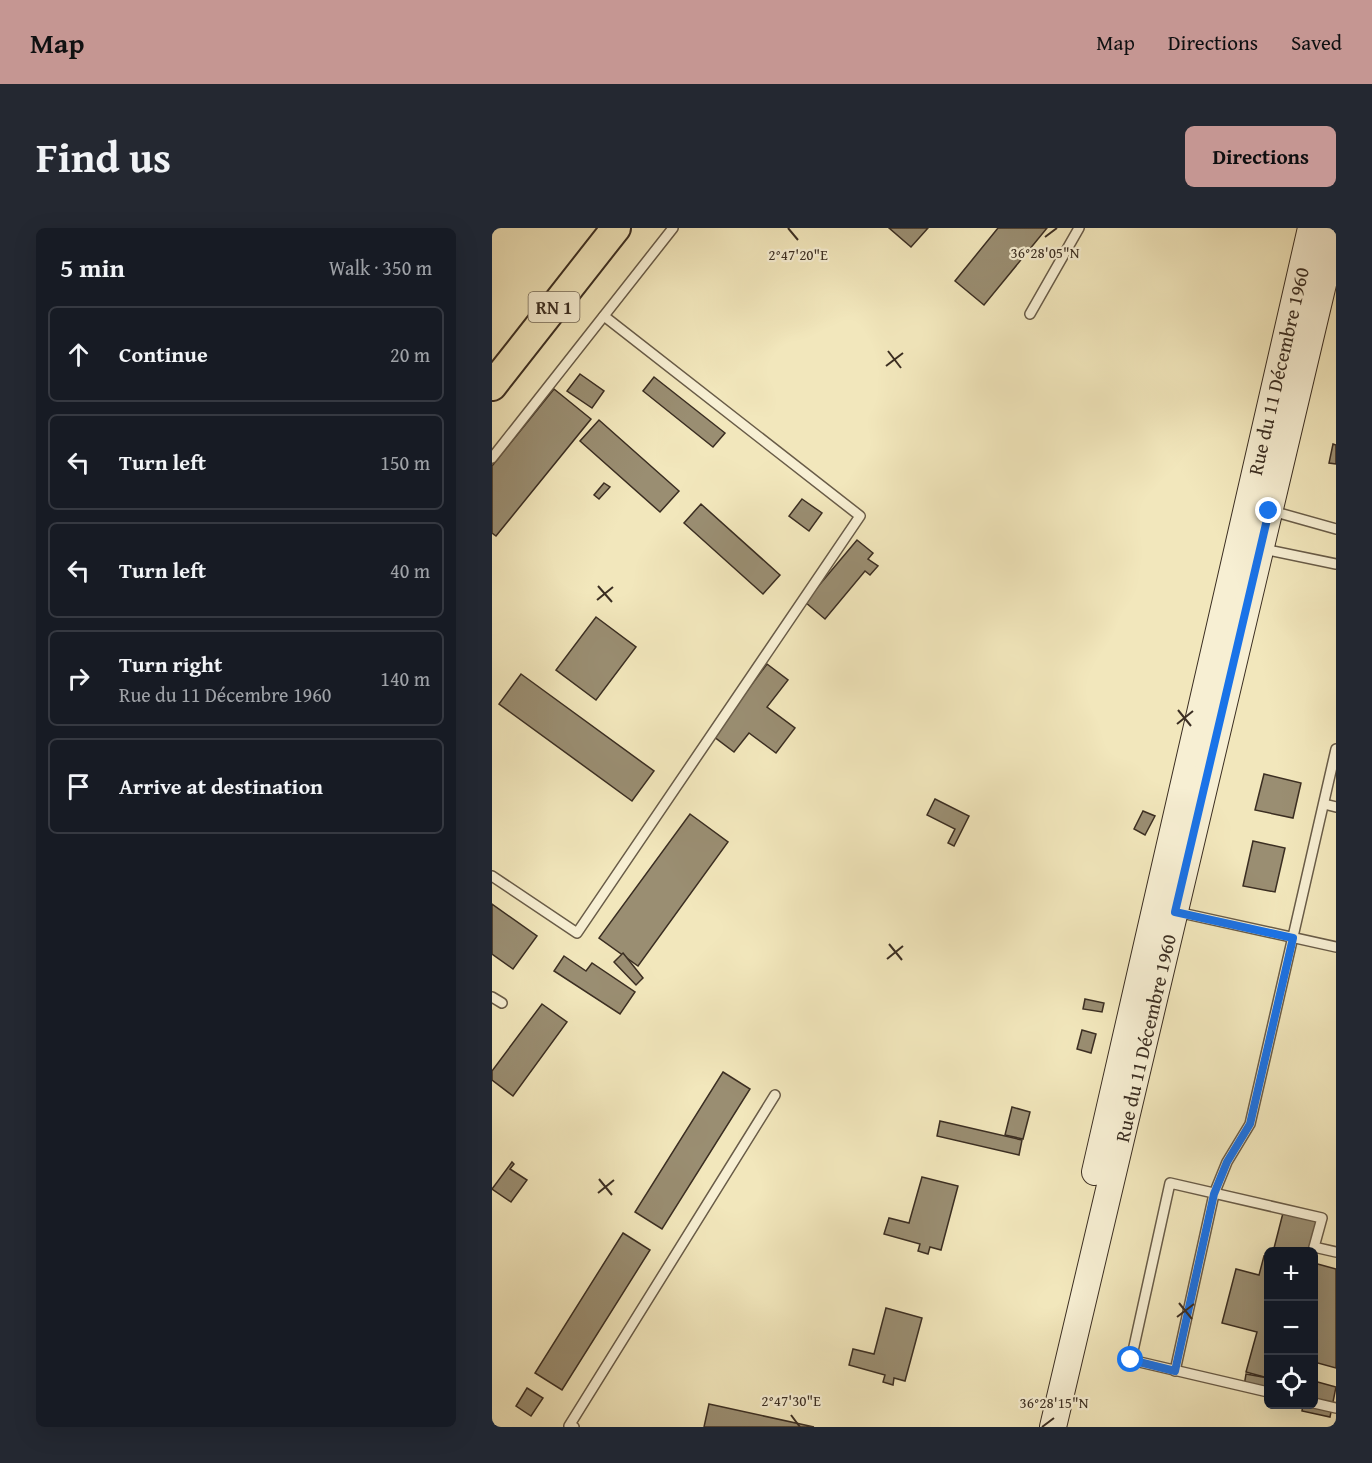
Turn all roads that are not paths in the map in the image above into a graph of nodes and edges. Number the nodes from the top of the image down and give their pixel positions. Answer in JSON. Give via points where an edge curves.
{"nodes":[{"id":1,"x":599,"y":228,"type":"edge"},
{"id":2,"x":616,"y":228,"type":"edge"},
{"id":3,"x":673,"y":228,"type":"edge"},
{"id":4,"x":1079,"y":228,"type":"edge"},
{"id":5,"x":1311,"y":228,"type":"edge"},
{"id":6,"x":1336,"y":229,"type":"edge"},
{"id":7,"x":1030,"y":314,"type":"dead end"},
{"id":8,"x":604,"y":316,"type":"junction"},
{"id":9,"x":492,"y":365,"type":"edge"},
{"id":10,"x":492,"y":386,"type":"edge"},
{"id":11,"x":492,"y":458,"type":"edge"},
{"id":12,"x":1269,"y":511,"type":"junction"},
{"id":13,"x":1336,"y":529,"type":"edge"},
{"id":14,"x":1261,"y":548,"type":"junction"},
{"id":15,"x":1336,"y":564,"type":"edge"},
{"id":16,"x":1336,"y":749,"type":"edge"},
{"id":17,"x":1323,"y":804,"type":"junction"},
{"id":18,"x":1336,"y":807,"type":"edge"},
{"id":19,"x":492,"y":876,"type":"edge"},
{"id":20,"x":1175,"y":912,"type":"junction"},
{"id":21,"x":1293,"y":938,"type":"junction"},
{"id":22,"x":1336,"y":947,"type":"edge"},
{"id":23,"x":492,"y":997,"type":"edge"},
{"id":24,"x":502,"y":1003,"type":"dead end"},
{"id":25,"x":775,"y":1095,"type":"dead end"},
{"id":26,"x":1214,"y":1194,"type":"junction"},
{"id":27,"x":1336,"y":1252,"type":"edge"},
{"id":28,"x":1175,"y":1371,"type":"junction"},
{"id":29,"x":1264,"y":1391,"type":"edge"},
{"id":30,"x":1318,"y":1404,"type":"edge"},
{"id":31,"x":1336,"y":1408,"type":"edge"},
{"id":32,"x":574,"y":1427,"type":"edge"},
{"id":33,"x":1037,"y":1427,"type":"edge"},
{"id":34,"x":1053,"y":1427,"type":"edge"}],
"edges":[{"from":1,"to":9,"type":"main road","number":"RN 1"},
{"from":2,"to":10,"type":"main road","number":"RN 1"},
{"from":3,"to":8,"type":"lane"},
{"from":4,"to":7,"type":"lane"},
{"from":5,"to":33,"type":"main road","name":"Rue du 11 Décembre 1960"},
{"from":6,"to":12,"type":"main road","name":"Rue du 11 Décembre 1960"},
{"from":8,"to":11,"type":"lane"},
{"from":8,"to":19,"type":"lane","via":[[860,516],[577,933]]},
{"from":12,"to":13,"type":"lane"},
{"from":12,"to":14,"type":"main road","name":"Rue du 11 Décembre 1960"},
{"from":14,"to":15,"type":"lane"},
{"from":14,"to":20,"type":"main road","name":"Rue du 11 Décembre 1960"},
{"from":16,"to":17,"type":"lane"},
{"from":17,"to":18,"type":"lane"},
{"from":17,"to":21,"type":"lane"},
{"from":20,"to":21,"type":"lane"},
{"from":20,"to":34,"type":"main road","name":"Rue du 11 Décembre 1960"},
{"from":21,"to":22,"type":"lane"},
{"from":21,"to":26,"type":"lane","via":[[1250,1124],[1227,1162]]},
{"from":23,"to":24,"type":"lane"},
{"from":25,"to":32,"type":"lane","via":[[569,1426]]},
{"from":26,"to":27,"type":"lane","via":[[1322,1218],[1314,1247]]},
{"from":26,"to":28,"type":"lane"},
{"from":26,"to":28,"type":"lane","via":[[1170,1183],[1131,1360]]},
{"from":28,"to":29,"type":"lane"},
{"from":30,"to":31,"type":"lane"}]}
